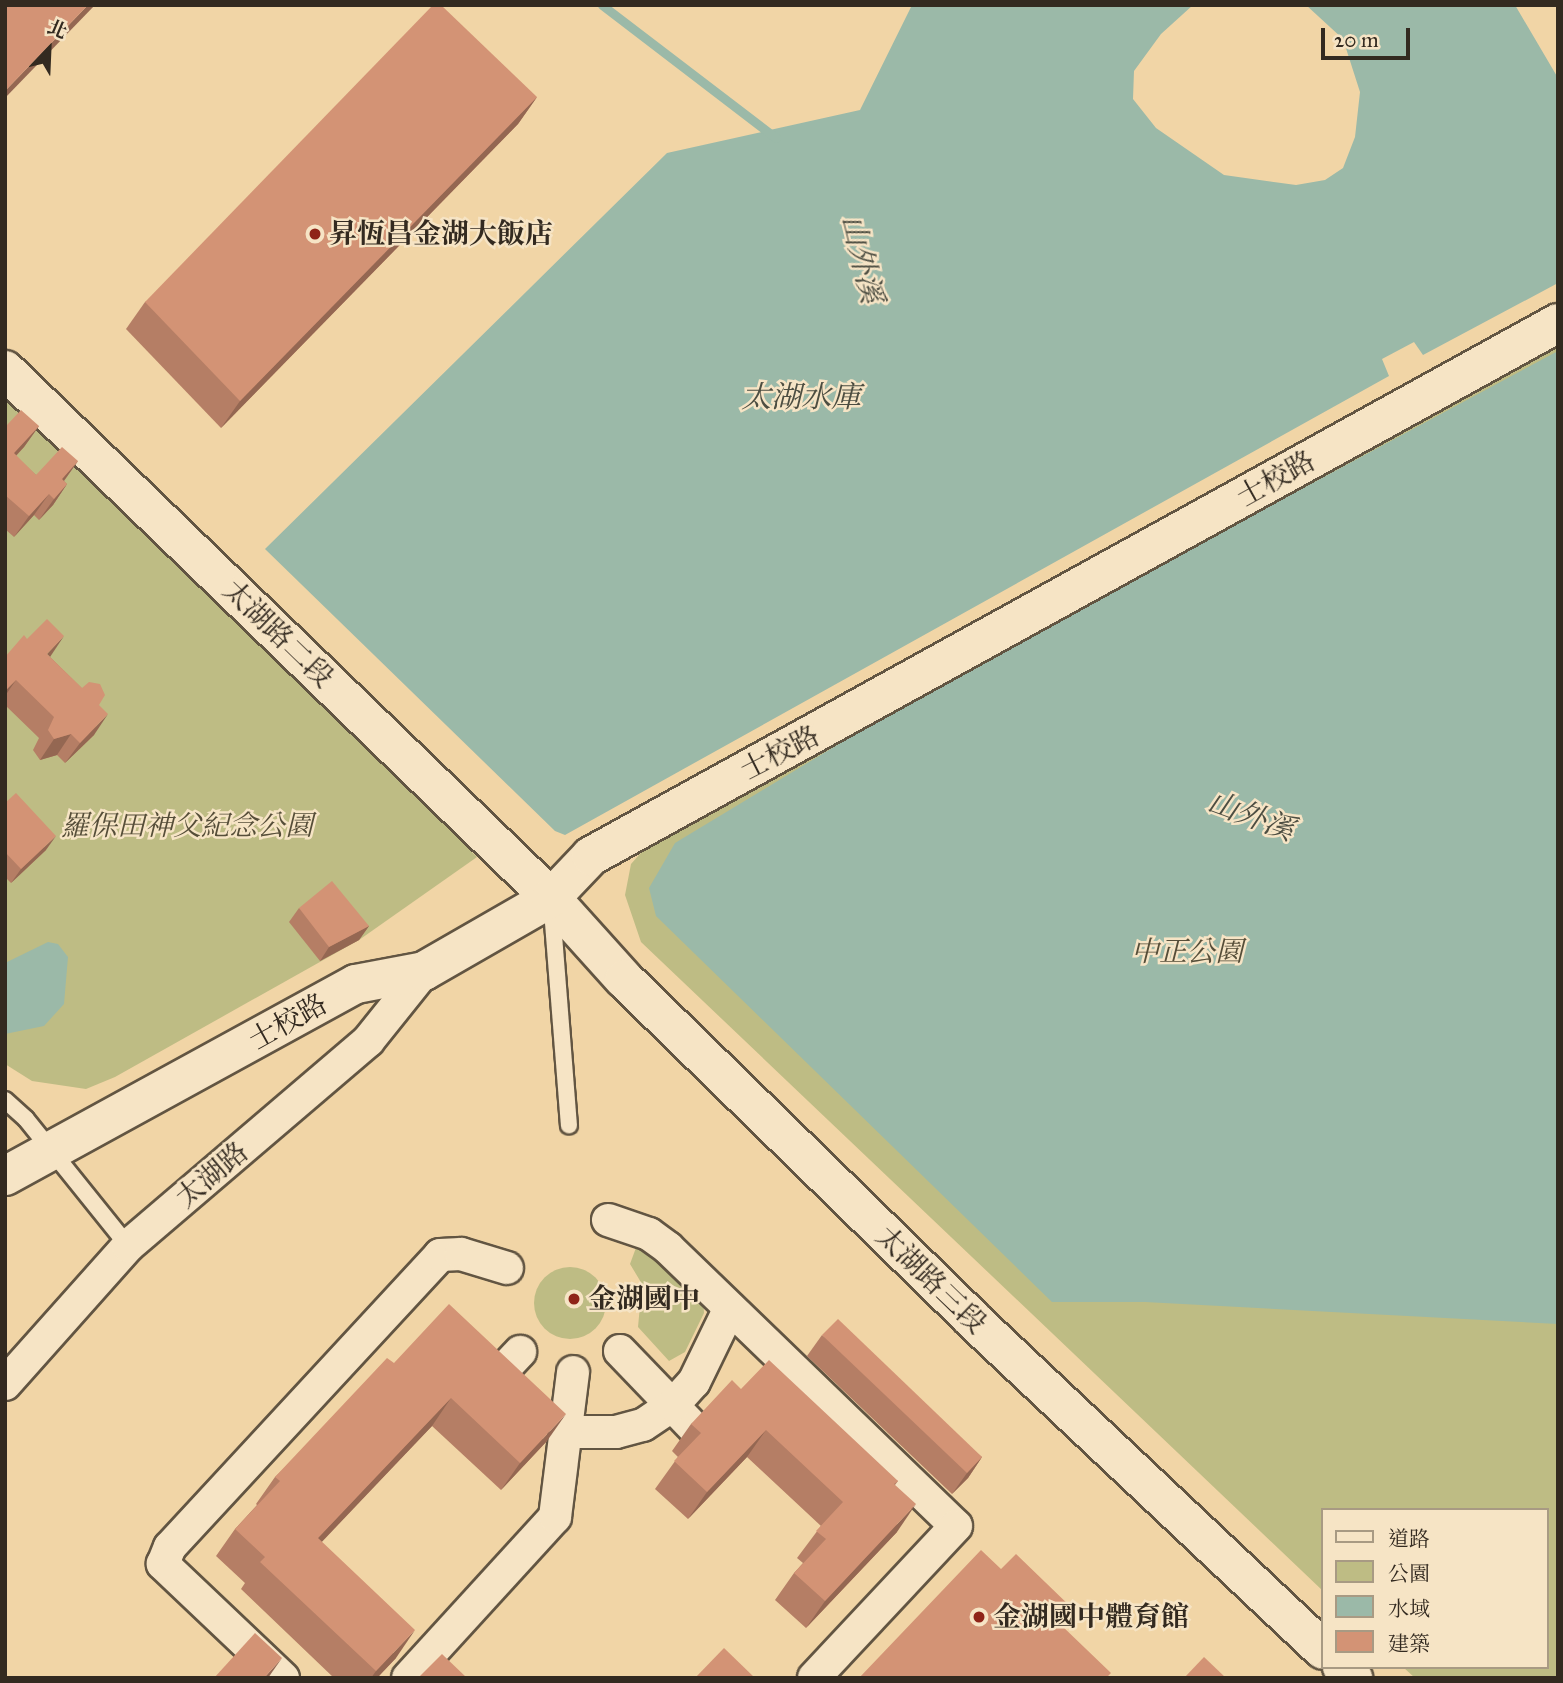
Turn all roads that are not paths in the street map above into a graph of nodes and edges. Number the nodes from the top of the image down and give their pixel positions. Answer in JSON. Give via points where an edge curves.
{"nodes":[{"id":1,"x":1558,"y":323,"type":"edge"},
{"id":2,"x":5,"y":370,"type":"edge"},
{"id":3,"x":551,"y":898,"type":"junction"},
{"id":4,"x":424,"y":971,"type":"junction"},
{"id":5,"x":5,"y":1100,"type":"edge"},
{"id":6,"x":569,"y":1125,"type":"dead end"},
{"id":7,"x":50,"y":1151,"type":"junction"},
{"id":8,"x":5,"y":1176,"type":"edge"},
{"id":9,"x":608,"y":1220,"type":"dead end"},
{"id":10,"x":128,"y":1246,"type":"junction"},
{"id":11,"x":507,"y":1268,"type":"dead end"},
{"id":12,"x":730,"y":1308,"type":"junction"},
{"id":13,"x":620,"y":1351,"type":"dead end"},
{"id":14,"x":520,"y":1352,"type":"dead end"},
{"id":15,"x":573,"y":1372,"type":"dead end"},
{"id":16,"x":5,"y":1384,"type":"edge"},
{"id":17,"x":488,"y":1386,"type":"edge"},
{"id":18,"x":683,"y":1417,"type":"junction"},
{"id":19,"x":566,"y":1432,"type":"junction"},
{"id":20,"x":1322,"y":1649,"type":"edge"},
{"id":21,"x":283,"y":1678,"type":"edge"},
{"id":22,"x":408,"y":1678,"type":"edge"},
{"id":23,"x":814,"y":1678,"type":"edge"}],
"edges":[{"from":1,"to":3,"type":"street","name":"士校路","via":[[591,856]]},
{"from":2,"to":3,"type":"street","name":"太湖路二段"},
{"from":3,"to":4,"type":"street","name":"士校路"},
{"from":3,"to":6,"type":"lane"},
{"from":3,"to":20,"type":"street","name":"太湖路三段","via":[[603,958],[787,1139]]},
{"from":4,"to":7,"type":"street","name":"士校路","via":[[356,985]]},
{"from":4,"to":10,"type":"street","name":"太湖路","via":[[368,1041]]},
{"from":5,"to":7,"type":"lane"},
{"from":7,"to":8,"type":"street","name":"士校路"},
{"from":7,"to":10,"type":"lane"},
{"from":9,"to":12,"type":"street","via":[[649,1234]]},
{"from":10,"to":16,"type":"street","name":"太湖路"},
{"from":11,"to":21,"type":"street","via":[[461,1254],[440,1255],[170,1547],[163,1564]]},
{"from":12,"to":18,"type":"street","via":[[694,1382]]},
{"from":12,"to":23,"type":"street","via":[[956,1526]]},
{"from":13,"to":18,"type":"street"},
{"from":14,"to":17,"type":"street"},
{"from":15,"to":19,"type":"street"},
{"from":18,"to":19,"type":"street","via":[[616,1432]]},
{"from":19,"to":22,"type":"street","via":[[555,1517]]}]}
